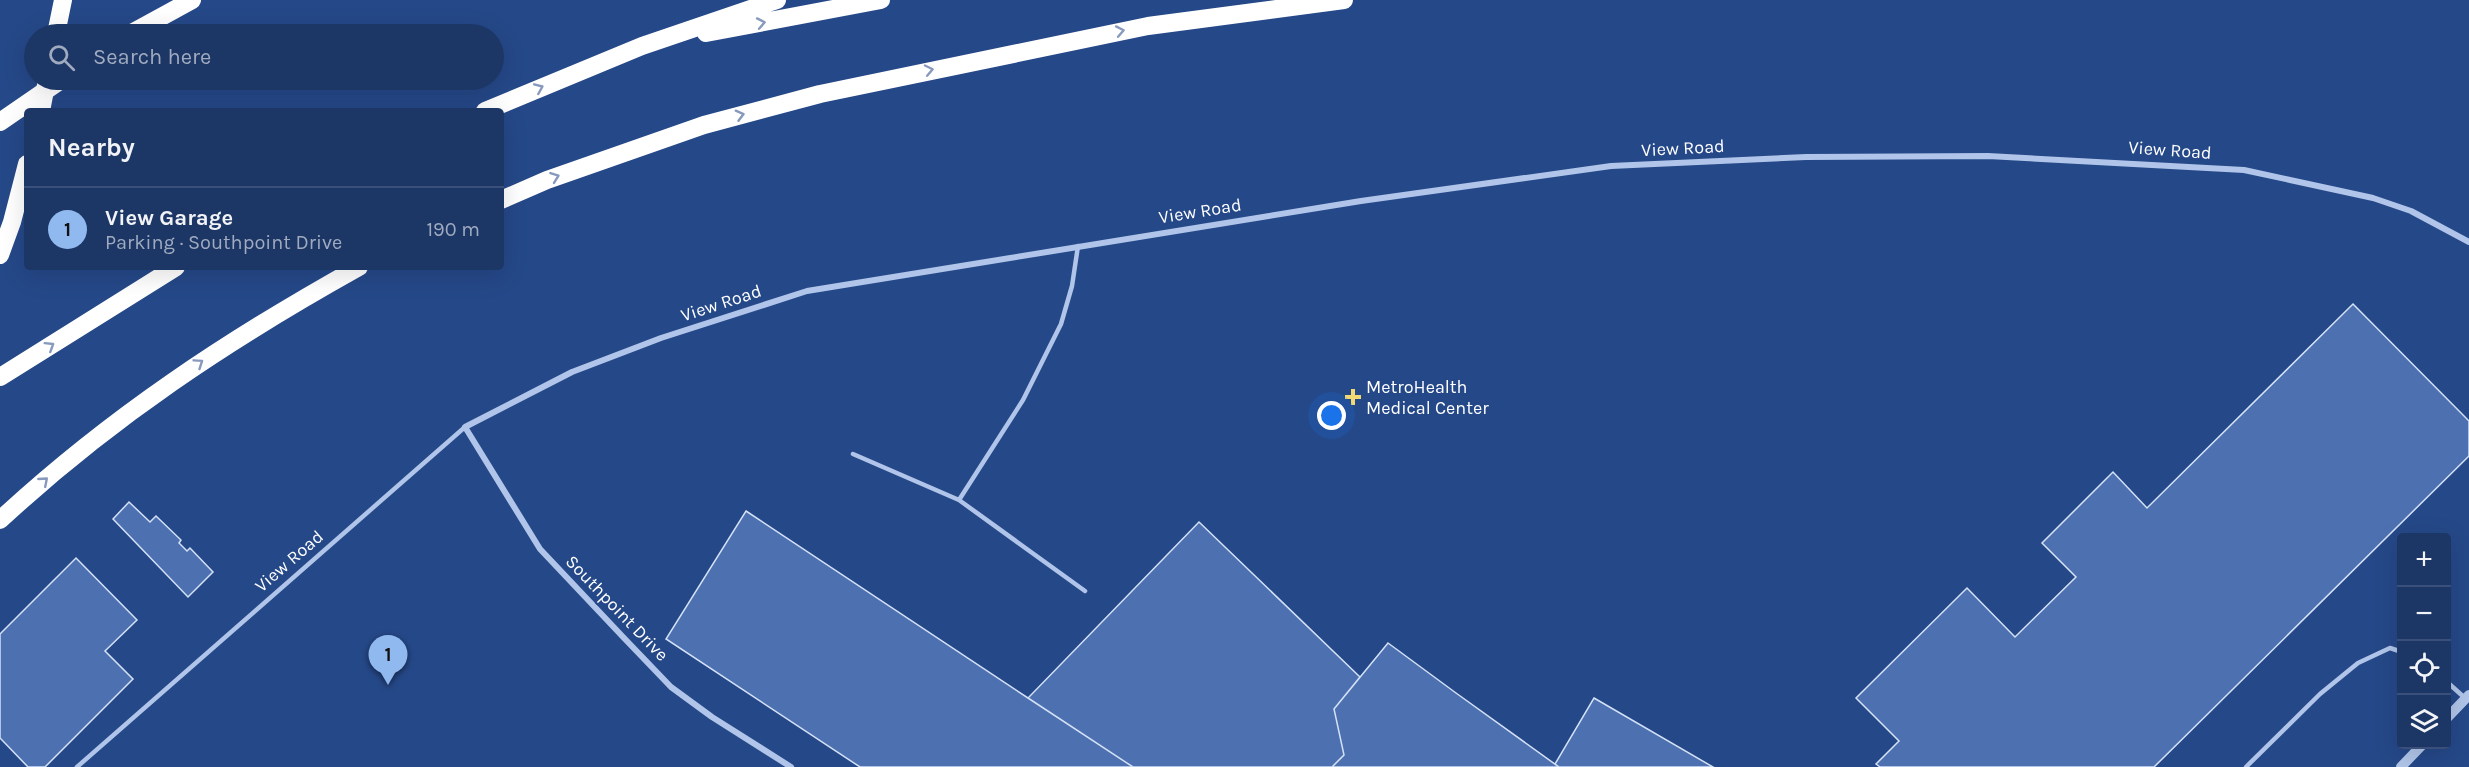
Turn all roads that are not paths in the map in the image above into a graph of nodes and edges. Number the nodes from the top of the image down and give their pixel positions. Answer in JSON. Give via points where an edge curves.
{"nodes":[{"id":1,"x":63,"y":0,"type":"edge"},
{"id":2,"x":192,"y":0,"type":"edge"},
{"id":3,"x":777,"y":0,"type":"edge"},
{"id":4,"x":881,"y":0,"type":"edge"},
{"id":5,"x":1344,"y":0,"type":"edge"},
{"id":6,"x":58,"y":24,"type":"edge"},
{"id":7,"x":148,"y":24,"type":"edge"},
{"id":8,"x":642,"y":46,"type":"junction"},
{"id":9,"x":45,"y":90,"type":"edge"},
{"id":10,"x":46,"y":90,"type":"edge"},
{"id":11,"x":41,"y":108,"type":"edge"},
{"id":12,"x":492,"y":108,"type":"edge"},
{"id":13,"x":0,"y":122,"type":"edge"},
{"id":14,"x":24,"y":176,"type":"edge"},
{"id":15,"x":504,"y":199,"type":"edge"},
{"id":16,"x":2469,"y":242,"type":"edge"},
{"id":17,"x":1078,"y":246,"type":"junction"},
{"id":18,"x":0,"y":255,"type":"edge"},
{"id":19,"x":171,"y":270,"type":"edge"},
{"id":20,"x":353,"y":270,"type":"edge"},
{"id":21,"x":0,"y":376,"type":"edge"},
{"id":22,"x":465,"y":427,"type":"junction"},
{"id":23,"x":853,"y":454,"type":"dead end"},
{"id":24,"x":959,"y":500,"type":"junction"},
{"id":25,"x":0,"y":520,"type":"edge"},
{"id":26,"x":1085,"y":591,"type":"dead end"},
{"id":27,"x":2397,"y":650,"type":"edge"},
{"id":28,"x":2451,"y":685,"type":"edge"},
{"id":29,"x":2468,"y":697,"type":"edge"},
{"id":30,"x":2451,"y":714,"type":"edge"},
{"id":31,"x":2418,"y":749,"type":"edge"},
{"id":32,"x":77,"y":767,"type":"edge"},
{"id":33,"x":791,"y":767,"type":"edge"},
{"id":34,"x":2246,"y":767,"type":"edge"},
{"id":35,"x":2402,"y":767,"type":"edge"}],
"edges":[{"from":1,"to":6,"type":"highway"},
{"from":2,"to":7,"type":"highway"},
{"from":3,"to":8,"type":"highway"},
{"from":8,"to":4,"type":"highway","one_way":true},
{"from":15,"to":5,"type":"highway","one_way":true,"via":[[704,124],[820,94],[1148,26]]},
{"from":12,"to":8,"type":"highway","one_way":true},
{"from":9,"to":11,"type":"highway"},
{"from":10,"to":13,"type":"highway","bridge":true},
{"from":14,"to":18,"type":"highway"},
{"from":16,"to":17,"type":"street","name":"View Road","via":[[2411,211],[2373,198],[2244,170],[1988,156],[1806,157],[1611,166]]},
{"from":17,"to":22,"type":"street","name":"View Road","via":[[807,291],[661,338],[572,372]]},
{"from":17,"to":24,"type":"lane","via":[[1061,324],[1023,400]]},
{"from":21,"to":19,"type":"highway","one_way":true},
{"from":25,"to":20,"type":"highway","one_way":true,"via":[[82,448],[159,390],[265,319]]},
{"from":22,"to":32,"type":"lane","name":"View Road"},
{"from":22,"to":33,"type":"street","name":"Southpoint Drive","via":[[540,549],[671,687]]},
{"from":23,"to":24,"type":"lane"},
{"from":24,"to":26,"type":"lane"},
{"from":27,"to":34,"type":"lane","via":[[2390,648],[2358,663],[2320,694]]},
{"from":28,"to":29,"type":"lane"},
{"from":29,"to":30,"type":"street"},
{"from":31,"to":35,"type":"street"}]}
